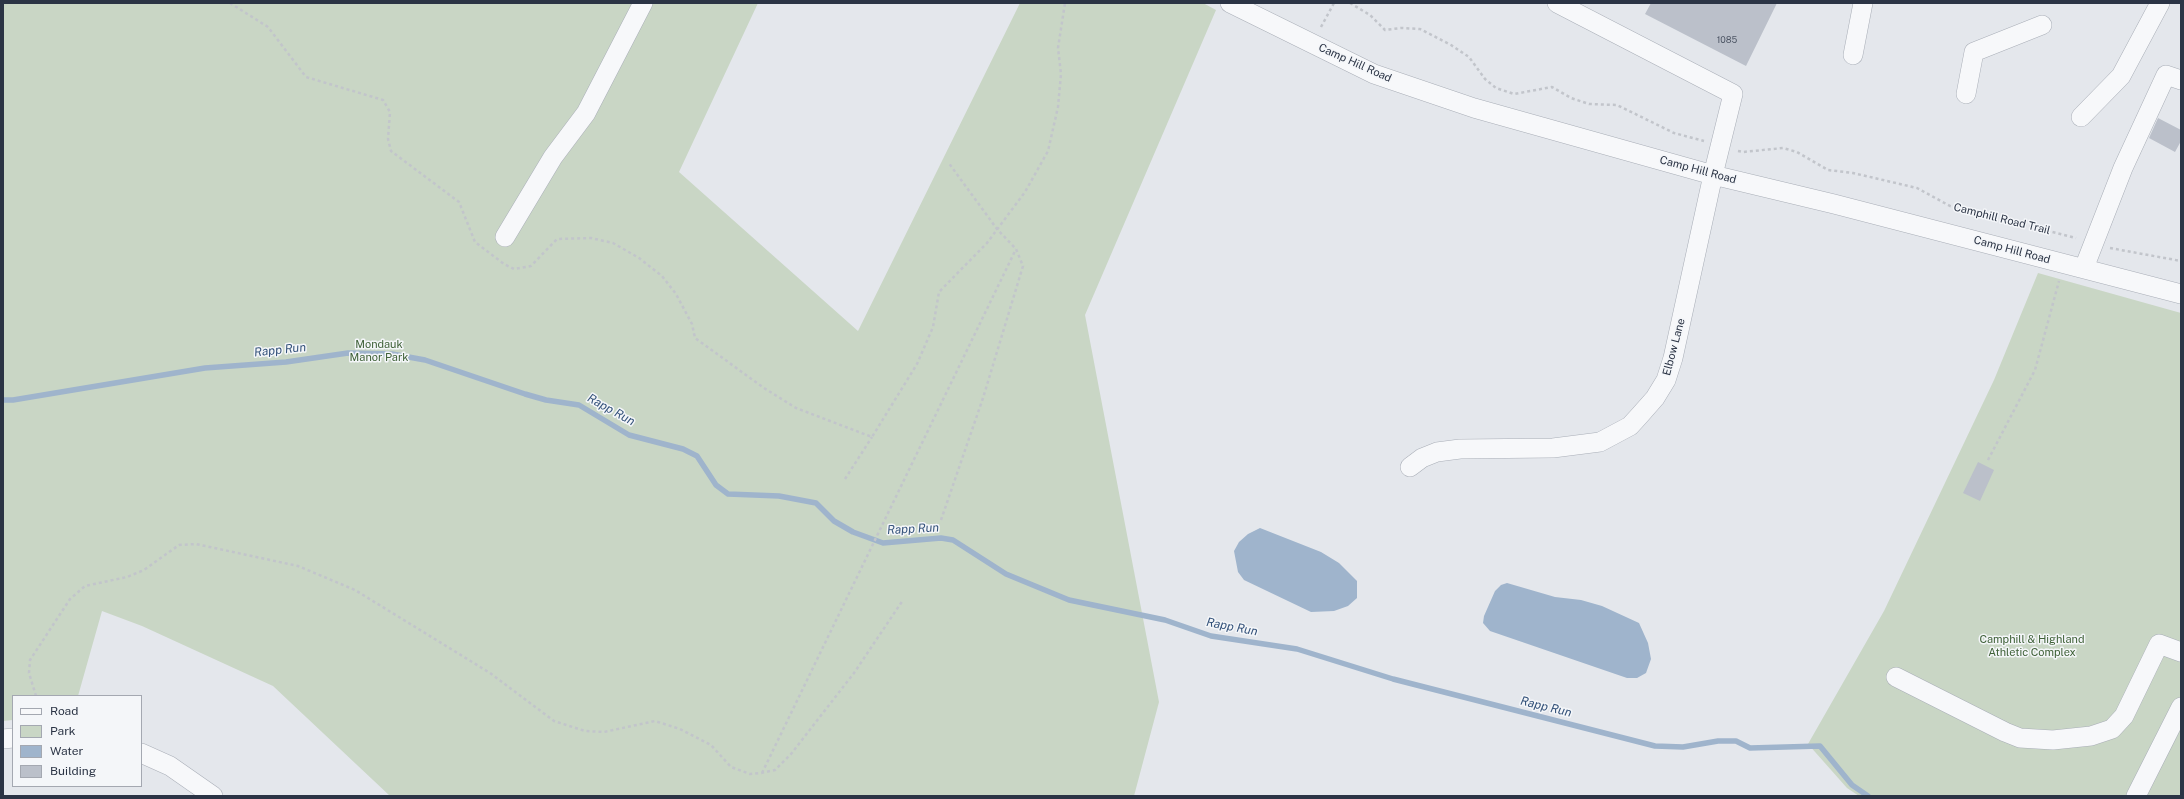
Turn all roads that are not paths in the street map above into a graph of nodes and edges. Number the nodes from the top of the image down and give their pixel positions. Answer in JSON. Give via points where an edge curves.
{"nodes":[{"id":1,"x":643,"y":3,"type":"edge"},
{"id":2,"x":1230,"y":3,"type":"edge"},
{"id":3,"x":1557,"y":3,"type":"edge"},
{"id":4,"x":1864,"y":3,"type":"edge"},
{"id":5,"x":2160,"y":3,"type":"edge"},
{"id":6,"x":2042,"y":25,"type":"dead end"},
{"id":7,"x":1853,"y":55,"type":"dead end"},
{"id":8,"x":2181,"y":80,"type":"edge"},
{"id":9,"x":1966,"y":94,"type":"dead end"},
{"id":10,"x":2081,"y":117,"type":"dead end"},
{"id":11,"x":1713,"y":175,"type":"junction"},
{"id":12,"x":505,"y":237,"type":"dead end"},
{"id":13,"x":2084,"y":268,"type":"junction"},
{"id":14,"x":2181,"y":294,"type":"edge"},
{"id":15,"x":1410,"y":467,"type":"dead end"},
{"id":16,"x":2181,"y":652,"type":"edge"},
{"id":17,"x":1896,"y":677,"type":"dead end"},
{"id":18,"x":2181,"y":707,"type":"edge"},
{"id":19,"x":142,"y":753,"type":"edge"},
{"id":20,"x":213,"y":796,"type":"edge"},
{"id":21,"x":2136,"y":796,"type":"edge"}],
"edges":[{"from":1,"to":12,"type":"street","via":[[586,113],[553,157]]},
{"from":2,"to":11,"type":"street","name":"Camp Hill Road","via":[[1374,74],[1474,108]]},
{"from":3,"to":11,"type":"street","name":"Elbow Lane","via":[[1733,94]]},
{"from":4,"to":7,"type":"street"},
{"from":5,"to":10,"type":"street","via":[[2121,76]]},
{"from":6,"to":9,"type":"street","via":[[1974,52]]},
{"from":8,"to":13,"type":"street","via":[[2166,75],[2123,168]]},
{"from":11,"to":13,"type":"street","name":"Camp Hill Road"},
{"from":11,"to":15,"type":"street","name":"Elbow Lane","via":[[1666,380],[1655,398],[1630,426],[1600,442],[1553,448],[1460,449],[1437,452],[1422,458]]},
{"from":13,"to":14,"type":"street","name":"Camp Hill Road"},
{"from":16,"to":17,"type":"street","via":[[2159,644],[2124,716],[2112,729],[2091,736],[2053,740],[2020,738],[2005,732]]},
{"from":18,"to":21,"type":"street"},
{"from":19,"to":20,"type":"street","via":[[170,766]]}]}
